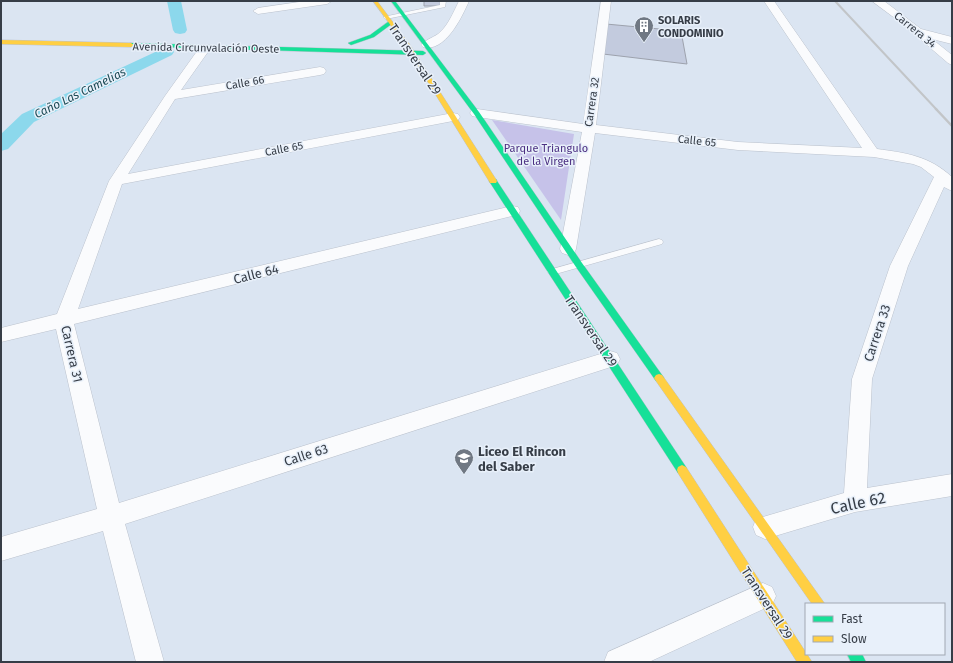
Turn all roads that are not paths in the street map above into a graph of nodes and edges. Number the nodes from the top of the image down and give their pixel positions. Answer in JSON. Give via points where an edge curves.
{"nodes":[{"id":1,"x":327,"y":1,"type":"edge"},
{"id":2,"x":393,"y":1,"type":"edge"},
{"id":3,"x":443,"y":1,"type":"edge"},
{"id":4,"x":464,"y":1,"type":"edge"},
{"id":5,"x":606,"y":1,"type":"edge"},
{"id":6,"x":769,"y":1,"type":"edge"},
{"id":7,"x":877,"y":1,"type":"edge"},
{"id":8,"x":373,"y":2,"type":"edge"},
{"id":9,"x":258,"y":11,"type":"dead end"},
{"id":10,"x":403,"y":14,"type":"junction"},
{"id":11,"x":388,"y":20,"type":"junction"},
{"id":12,"x":918,"y":31,"type":"junction"},
{"id":13,"x":1,"y":33,"type":"edge"},
{"id":14,"x":952,"y":41,"type":"edge"},
{"id":15,"x":1,"y":42,"type":"edge"},
{"id":16,"x":351,"y":43,"type":"junction"},
{"id":17,"x":407,"y":45,"type":"junction"},
{"id":18,"x":204,"y":49,"type":"junction"},
{"id":19,"x":430,"y":49,"type":"junction"},
{"id":20,"x":412,"y":53,"type":"junction"},
{"id":21,"x":952,"y":61,"type":"edge"},
{"id":22,"x":320,"y":71,"type":"dead end"},
{"id":23,"x":171,"y":96,"type":"junction"},
{"id":24,"x":477,"y":113,"type":"junction"},
{"id":25,"x":453,"y":117,"type":"junction"},
{"id":26,"x":589,"y":129,"type":"junction"},
{"id":27,"x":872,"y":153,"type":"junction"},
{"id":28,"x":116,"y":181,"type":"junction"},
{"id":29,"x":947,"y":181,"type":"edge"},
{"id":30,"x":512,"y":211,"type":"junction"},
{"id":31,"x":659,"y":242,"type":"dead end"},
{"id":32,"x":568,"y":249,"type":"junction"},
{"id":33,"x":579,"y":265,"type":"junction"},
{"id":34,"x":552,"y":272,"type":"junction"},
{"id":35,"x":64,"y":321,"type":"junction"},
{"id":36,"x":1,"y":335,"type":"edge"},
{"id":37,"x":610,"y":359,"type":"junction"},
{"id":38,"x":952,"y":485,"type":"edge"},
{"id":39,"x":855,"y":501,"type":"junction"},
{"id":40,"x":111,"y":517,"type":"junction"},
{"id":41,"x":765,"y":527,"type":"junction"},
{"id":42,"x":1,"y":549,"type":"edge"},
{"id":43,"x":763,"y":596,"type":"junction"},
{"id":44,"x":818,"y":603,"type":"edge"},
{"id":45,"x":150,"y":662,"type":"edge"},
{"id":46,"x":618,"y":662,"type":"edge"},
{"id":47,"x":805,"y":662,"type":"edge"}],
"edges":[{"from":1,"to":9,"type":"street"},
{"from":2,"to":10,"type":"main road","name":"Transversal 29"},
{"from":3,"to":10,"type":"lane","via":[[443,6]]},
{"from":4,"to":19,"type":"street","via":[[449,31]]},
{"from":5,"to":26,"type":"street","name":"Carrera 32"},
{"from":6,"to":27,"type":"street"},
{"from":7,"to":12,"type":"street","name":"Carrera 34"},
{"from":8,"to":11,"type":"main road","name":"Transversal 29"},
{"from":10,"to":11,"type":"lane"},
{"from":10,"to":19,"type":"main road","name":"Transversal 29"},
{"from":11,"to":16,"type":"main road","via":[[378,33]]},
{"from":11,"to":17,"type":"main road","name":"Transversal 29"},
{"from":12,"to":14,"type":"street"},
{"from":12,"to":21,"type":"street","name":"Carrera 34"},
{"from":13,"to":16,"type":"main road","name":"Avenida Circunvalación Oeste"},
{"from":15,"to":18,"type":"main road","name":"Avenida Circunvalación Oeste"},
{"from":16,"to":17,"type":"main road","name":"Avenida Circunvalación Oeste"},
{"from":17,"to":19,"type":"main road","name":"Avenida Circunvalación Oeste"},
{"from":17,"to":20,"type":"main road","name":"Transversal 29"},
{"from":18,"to":20,"type":"main road","name":"Avenida Circunvalación Oeste"},
{"from":18,"to":23,"type":"street","name":"Carrera 31"},
{"from":19,"to":20,"type":"main road","name":"Avenida Circunvalación Oeste"},
{"from":19,"to":24,"type":"main road","name":"Transversal 29"},
{"from":20,"to":25,"type":"main road","name":"Transversal 29"},
{"from":22,"to":23,"type":"street","name":"Calle 66"},
{"from":23,"to":28,"type":"street","name":"Carrera 31"},
{"from":24,"to":26,"type":"street","name":"Calle 65"},
{"from":24,"to":32,"type":"main road","name":"Transversal 29"},
{"from":25,"to":28,"type":"street","name":"Calle 65"},
{"from":25,"to":30,"type":"main road","name":"Transversal 29"},
{"from":26,"to":27,"type":"street","name":"Calle 65","via":[[739,146]]},
{"from":26,"to":32,"type":"street","name":"Carrera 32"},
{"from":27,"to":29,"type":"street","name":"Calle 65","via":[[917,161],[932,167]]},
{"from":28,"to":35,"type":"street","name":"Carrera 31"},
{"from":29,"to":39,"type":"street","name":"Carrera 33","via":[[898,266],[862,379]]},
{"from":30,"to":34,"type":"main road","name":"Transversal 29"},
{"from":30,"to":35,"type":"street","name":"Calle 64"},
{"from":31,"to":33,"type":"lane"},
{"from":32,"to":33,"type":"main road","name":"Transversal 29"},
{"from":33,"to":34,"type":"lane"},
{"from":33,"to":41,"type":"main road","name":"Transversal 29"},
{"from":34,"to":37,"type":"main road","name":"Transversal 29"},
{"from":35,"to":36,"type":"street","name":"Calle 64"},
{"from":35,"to":40,"type":"street","name":"Carrera 31"},
{"from":37,"to":40,"type":"street","name":"Calle 63"},
{"from":37,"to":43,"type":"main road","name":"Transversal 29"},
{"from":38,"to":39,"type":"street","name":"Calle 62"},
{"from":39,"to":41,"type":"street","name":"Calle 62"},
{"from":40,"to":42,"type":"street","name":"Calle 63"},
{"from":40,"to":45,"type":"street","name":"Carrera 31"},
{"from":41,"to":44,"type":"main road","name":"Transversal 29"},
{"from":43,"to":46,"type":"street"},
{"from":43,"to":47,"type":"main road","name":"Transversal 29"}]}
